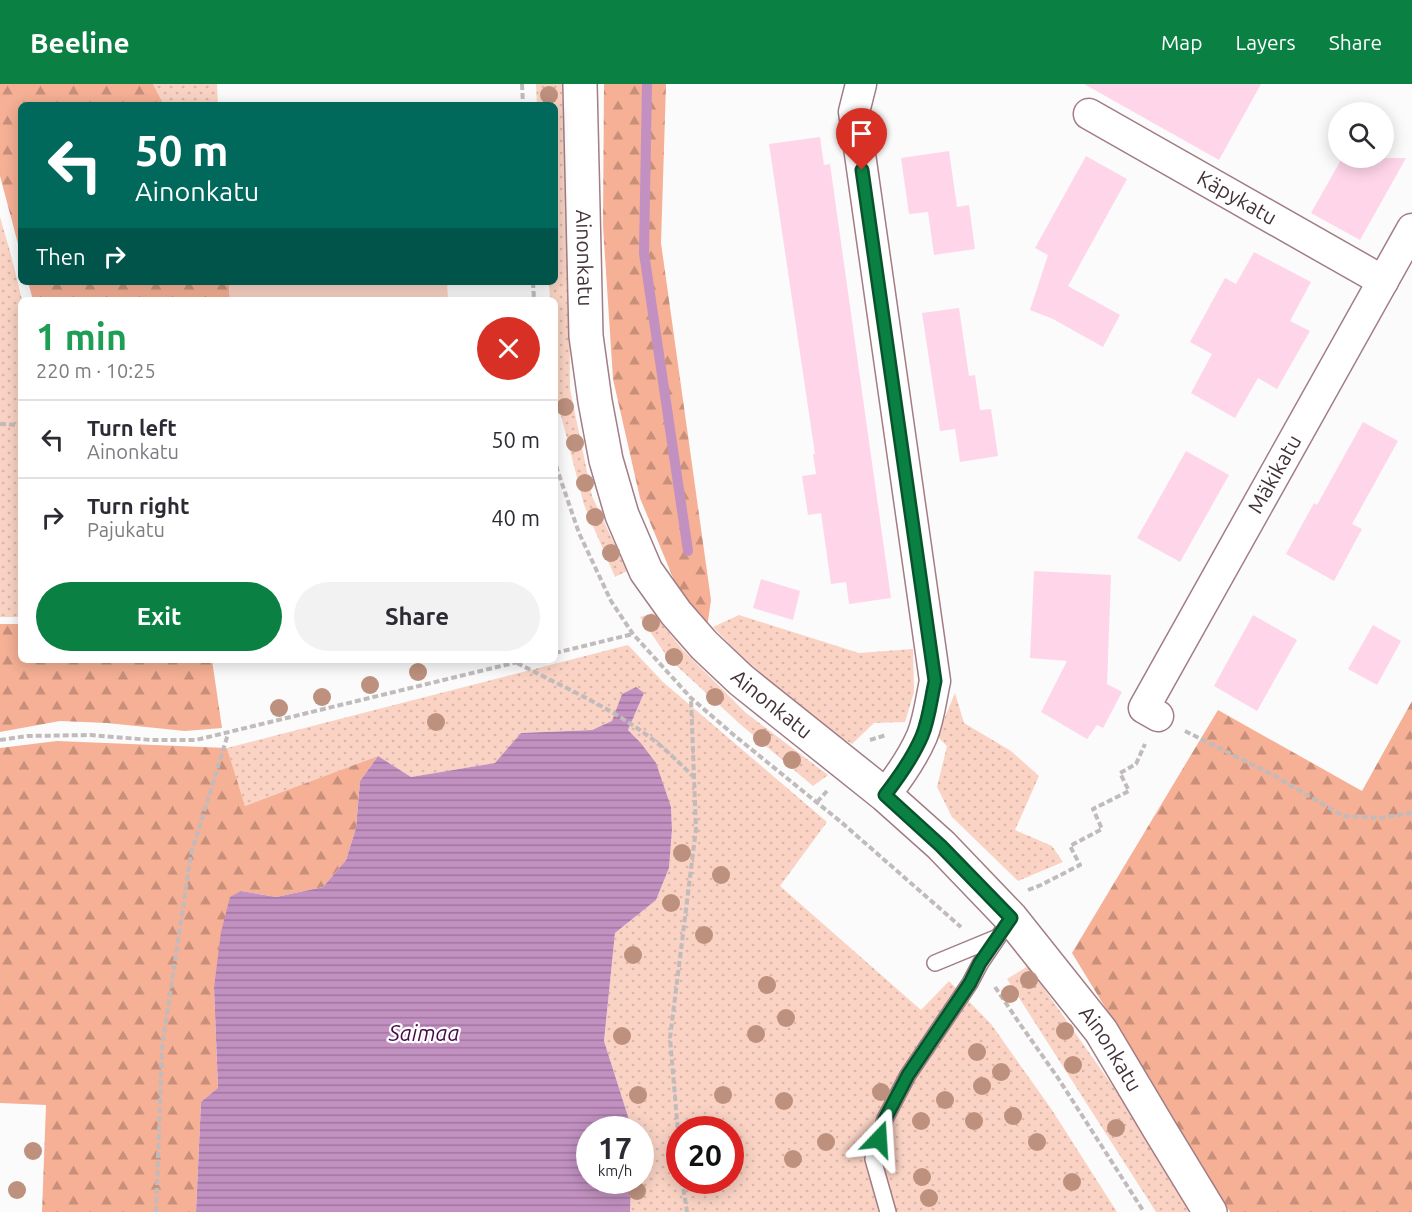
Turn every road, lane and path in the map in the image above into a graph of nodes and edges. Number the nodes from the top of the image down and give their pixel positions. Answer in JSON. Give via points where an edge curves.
{"nodes":[{"id":1,"x":522,"y":84,"type":"edge"},
{"id":2,"x":580,"y":84,"type":"edge"},
{"id":3,"x":861,"y":84,"type":"edge"},
{"id":4,"x":523,"y":102,"type":"edge"},
{"id":5,"x":1089,"y":114,"type":"dead end"},
{"id":6,"x":1412,"y":229,"type":"edge"},
{"id":7,"x":1383,"y":281,"type":"junction"},
{"id":8,"x":0,"y":424,"type":"edge"},
{"id":9,"x":18,"y":425,"type":"edge"},
{"id":10,"x":558,"y":472,"type":"edge"},
{"id":11,"x":633,"y":634,"type":"junction"},
{"id":12,"x":558,"y":652,"type":"edge"},
{"id":13,"x":512,"y":663,"type":"edge"},
{"id":14,"x":518,"y":663,"type":"edge"},
{"id":15,"x":691,"y":698,"type":"junction"},
{"id":16,"x":1158,"y":716,"type":"junction"},
{"id":17,"x":229,"y":733,"type":"junction"},
{"id":18,"x":0,"y":740,"type":"edge"},
{"id":19,"x":694,"y":777,"type":"junction"},
{"id":20,"x":885,"y":795,"type":"junction"},
{"id":21,"x":1412,"y":813,"type":"edge"},
{"id":22,"x":1041,"y":885,"type":"dead end"},
{"id":23,"x":1004,"y":928,"type":"junction"},
{"id":24,"x":976,"y":945,"type":"junction"},
{"id":25,"x":935,"y":963,"type":"dead end"},
{"id":26,"x":980,"y":963,"type":"junction"},
{"id":27,"x":677,"y":1116,"type":"edge"},
{"id":28,"x":684,"y":1194,"type":"edge"},
{"id":29,"x":156,"y":1212,"type":"edge"},
{"id":30,"x":687,"y":1212,"type":"edge"},
{"id":31,"x":888,"y":1212,"type":"edge"},
{"id":32,"x":1144,"y":1212,"type":"edge"},
{"id":33,"x":1210,"y":1212,"type":"edge"}],
"edges":[{"from":1,"to":4,"type":"path"},
{"from":2,"to":20,"type":"street","name":"Ainonkatu","via":[[586,336],[606,460],[622,515],[646,571],[704,645],[741,680]]},
{"from":3,"to":20,"type":"street","via":[[854,112],[935,681],[922,735]]},
{"from":5,"to":7,"type":"street","name":"Käpykatu"},
{"from":6,"to":7,"type":"street","name":"Mäkikatu"},
{"from":7,"to":16,"type":"street","name":"Mäkikatu","via":[[1144,708]]},
{"from":8,"to":9,"type":"path"},
{"from":10,"to":11,"type":"path","via":[[579,533],[611,601]]},
{"from":11,"to":12,"type":"path"},
{"from":11,"to":15,"type":"path"},
{"from":13,"to":17,"type":"path"},
{"from":14,"to":19,"type":"path","via":[[608,710],[650,737]]},
{"from":15,"to":19,"type":"path"},
{"from":15,"to":24,"type":"path","via":[[842,822],[960,926]]},
{"from":16,"to":21,"type":"path","via":[[1344,816],[1379,818]]},
{"from":16,"to":22,"type":"path","via":[[1136,764],[1120,773],[1129,790],[1093,809],[1102,829],[1070,846],[1080,865]]},
{"from":17,"to":18,"type":"path","via":[[196,740],[91,735]]},
{"from":17,"to":29,"type":"path","via":[[191,854],[162,1048]]},
{"from":19,"to":27,"type":"path","via":[[696,829],[670,1038]]},
{"from":20,"to":23,"type":"street","name":"Ainonkatu","via":[[941,846]]},
{"from":23,"to":24,"type":"lane"},
{"from":23,"to":26,"type":"lane"},
{"from":23,"to":33,"type":"street","name":"Ainonkatu","via":[[1101,1031]]},
{"from":24,"to":25,"type":"lane"},
{"from":26,"to":31,"type":"lane","via":[[908,1075],[885,1119],[873,1158]]},
{"from":26,"to":32,"type":"path"},
{"from":28,"to":30,"type":"path"}]}
